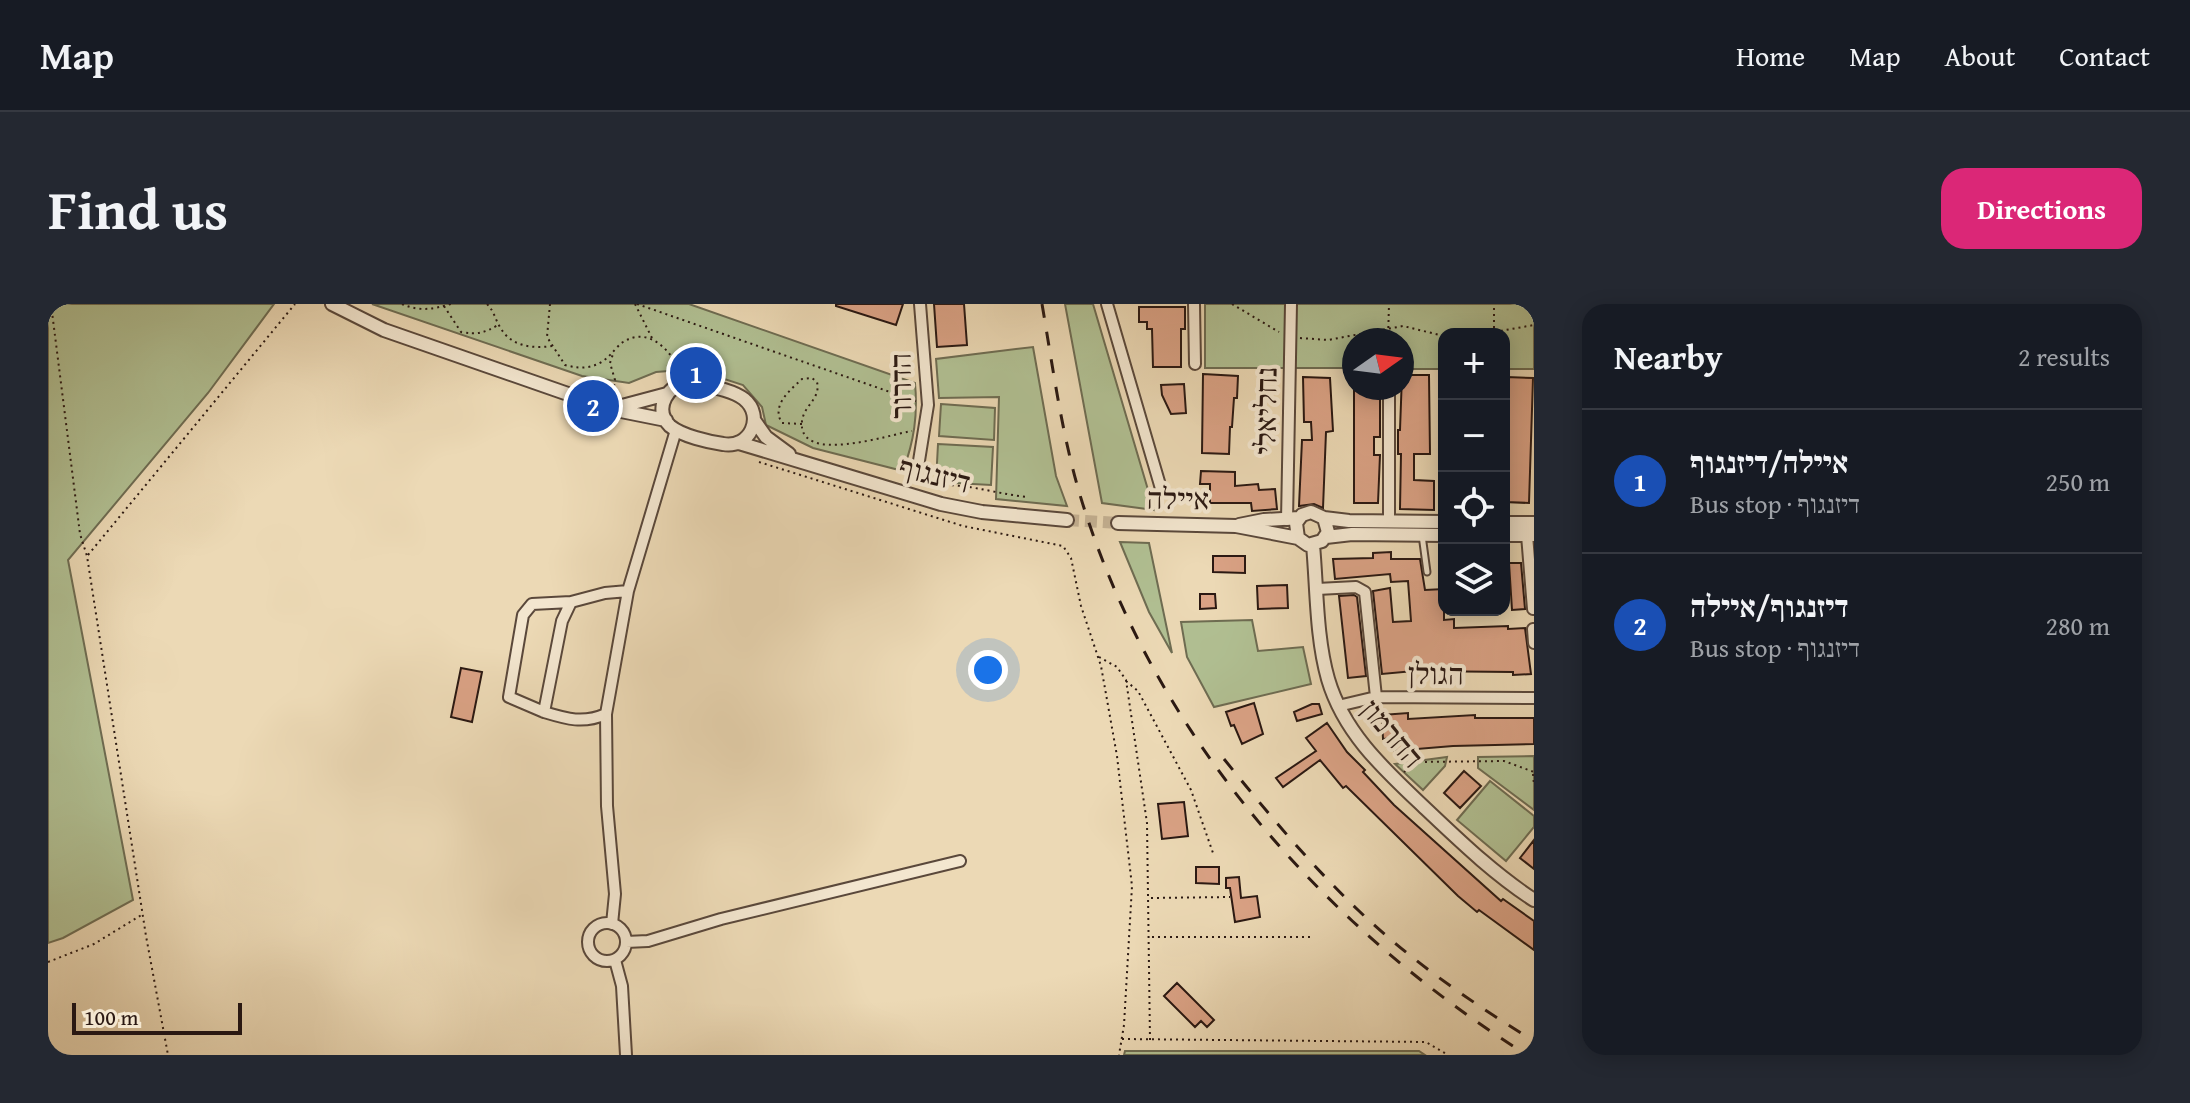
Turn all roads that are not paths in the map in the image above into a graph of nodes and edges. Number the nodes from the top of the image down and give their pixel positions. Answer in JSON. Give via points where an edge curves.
{"nodes":[{"id":1,"x":332,"y":304,"type":"edge"},
{"id":2,"x":920,"y":304,"type":"edge"},
{"id":3,"x":1107,"y":304,"type":"edge"},
{"id":4,"x":1194,"y":304,"type":"edge"},
{"id":5,"x":1291,"y":304,"type":"edge"},
{"id":6,"x":1195,"y":364,"type":"dead end"},
{"id":7,"x":667,"y":394,"type":"junction"},
{"id":8,"x":1389,"y":400,"type":"edge"},
{"id":9,"x":611,"y":409,"type":"junction"},
{"id":10,"x":666,"y":420,"type":"junction"},
{"id":11,"x":754,"y":420,"type":"junction"},
{"id":12,"x":676,"y":430,"type":"junction"},
{"id":13,"x":739,"y":443,"type":"junction"},
{"id":14,"x":795,"y":458,"type":"junction"},
{"id":15,"x":918,"y":467,"type":"road end"},
{"id":16,"x":1162,"y":492,"type":"dead end"},
{"id":17,"x":1324,"y":518,"type":"junction"},
{"id":18,"x":1293,"y":519,"type":"junction"},
{"id":19,"x":1067,"y":520,"type":"tunnel mouth"},
{"id":20,"x":1389,"y":521,"type":"junction"},
{"id":21,"x":1438,"y":522,"type":"edge"},
{"id":22,"x":1118,"y":523,"type":"tunnel mouth"},
{"id":23,"x":1510,"y":523,"type":"edge"},
{"id":24,"x":1534,"y":523,"type":"edge"},
{"id":25,"x":1236,"y":526,"type":"junction"},
{"id":26,"x":1422,"y":535,"type":"junction"},
{"id":27,"x":1438,"y":535,"type":"edge"},
{"id":28,"x":1530,"y":535,"type":"edge"},
{"id":29,"x":1326,"y":537,"type":"junction"},
{"id":30,"x":1298,"y":538,"type":"junction"},
{"id":31,"x":1313,"y":545,"type":"junction"},
{"id":32,"x":1427,"y":572,"type":"dead end"},
{"id":33,"x":1317,"y":589,"type":"junction"},
{"id":34,"x":628,"y":591,"type":"junction"},
{"id":35,"x":571,"y":602,"type":"junction"},
{"id":36,"x":1533,"y":609,"type":"edge"},
{"id":37,"x":1533,"y":629,"type":"edge"},
{"id":38,"x":1534,"y":643,"type":"edge"},
{"id":39,"x":1376,"y":697,"type":"junction"},
{"id":40,"x":1534,"y":698,"type":"edge"},
{"id":41,"x":1338,"y":706,"type":"junction"},
{"id":42,"x":544,"y":712,"type":"junction"},
{"id":43,"x":606,"y":714,"type":"junction"},
{"id":44,"x":960,"y":861,"type":"dead end"},
{"id":45,"x":1534,"y":900,"type":"edge"},
{"id":46,"x":612,"y":924,"type":"junction"},
{"id":47,"x":626,"y":942,"type":"junction"},
{"id":48,"x":615,"y":960,"type":"junction"},
{"id":49,"x":626,"y":1055,"type":"edge"}],
"edges":[{"from":1,"to":9,"type":"street","via":[[384,330]]},
{"from":2,"to":15,"type":"street","name":"הדרור","via":[[928,405]]},
{"from":3,"to":16,"type":"street"},
{"from":4,"to":6,"type":"street"},
{"from":5,"to":18,"type":"street","name":"נחליאלי"},
{"from":7,"to":9,"type":"street"},
{"from":7,"to":10,"type":"street"},
{"from":7,"to":11,"type":"street","name":"דיזנגוף","via":[[684,382],[739,396],[750,405]]},
{"from":8,"to":20,"type":"street"},
{"from":9,"to":10,"type":"street"},
{"from":10,"to":12,"type":"street"},
{"from":11,"to":13,"type":"street","via":[[750,434]]},
{"from":11,"to":14,"type":"street","name":"דיזנגוף","via":[[766,437]]},
{"from":12,"to":13,"type":"street","name":"דיזנגוף","via":[[724,444]]},
{"from":12,"to":34,"type":"street"},
{"from":13,"to":14,"type":"street","name":"דיזנגוף"},
{"from":14,"to":19,"type":"street","name":"דיזנגוף","via":[[941,504]]},
{"from":17,"to":18,"type":"street","via":[[1311,512]]},
{"from":17,"to":20,"type":"street"},
{"from":17,"to":29,"type":"street"},
{"from":18,"to":25,"type":"street","name":"איילה"},
{"from":18,"to":30,"type":"street"},
{"from":20,"to":21,"type":"street"},
{"from":22,"to":25,"type":"street","name":"איילה"},
{"from":23,"to":24,"type":"street"},
{"from":25,"to":30,"type":"street","name":"איילה"},
{"from":26,"to":27,"type":"street"},
{"from":26,"to":29,"type":"street"},
{"from":26,"to":32,"type":"lane"},
{"from":28,"to":36,"type":"street"},
{"from":29,"to":31,"type":"street"},
{"from":30,"to":31,"type":"street"},
{"from":31,"to":33,"type":"street","name":"החרמון"},
{"from":33,"to":39,"type":"street","via":[[1356,587],[1365,592]]},
{"from":33,"to":41,"type":"street","name":"החרמון","via":[[1324,661]]},
{"from":34,"to":35,"type":"street"},
{"from":34,"to":43,"type":"street"},
{"from":35,"to":42,"type":"street","via":[[562,621]]},
{"from":35,"to":42,"type":"street","via":[[532,604],[523,615],[509,697]]},
{"from":37,"to":38,"type":"street"},
{"from":39,"to":40,"type":"street","name":"הגולן"},
{"from":39,"to":41,"type":"street","name":"הגולן"},
{"from":41,"to":45,"type":"street","name":"החרמון","via":[[1358,740],[1395,779],[1477,858]]},
{"from":42,"to":43,"type":"street","via":[[578,721]]},
{"from":43,"to":46,"type":"street"},
{"from":44,"to":47,"type":"street","via":[[648,941]]},
{"from":46,"to":47,"type":"street","via":[[621,929]]},
{"from":46,"to":48,"type":"street","via":[[596,927],[588,941],[598,959]]},
{"from":47,"to":48,"type":"street"},
{"from":48,"to":49,"type":"street"}]}
